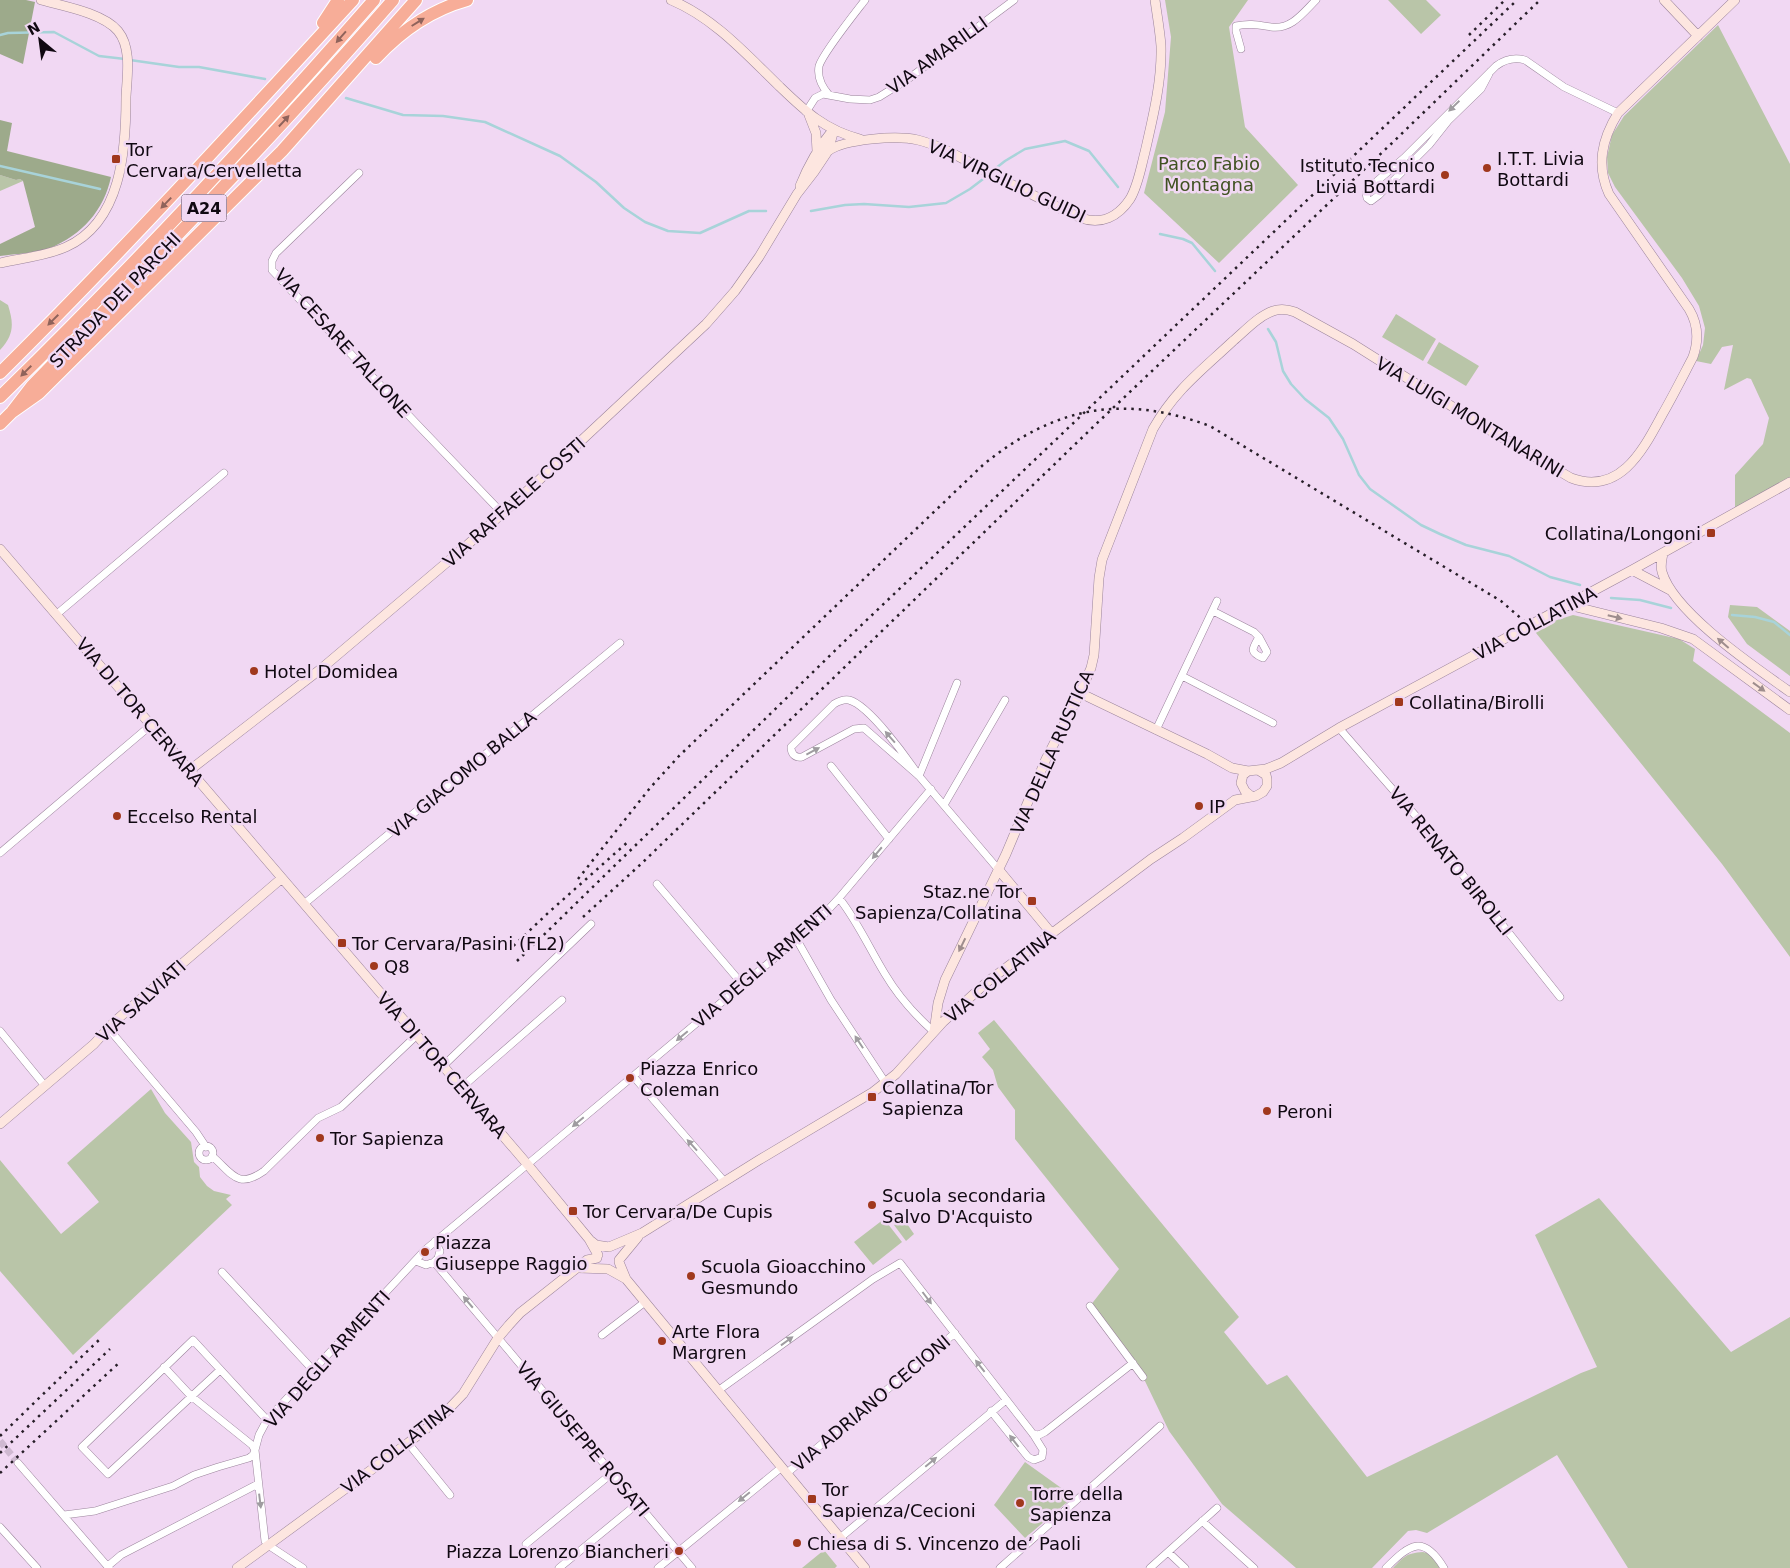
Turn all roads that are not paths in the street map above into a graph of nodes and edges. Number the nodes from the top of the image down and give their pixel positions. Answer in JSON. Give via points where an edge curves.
{"nodes":[{"id":1,"x":41,"y":0,"type":"edge"},
{"id":2,"x":338,"y":0,"type":"edge"},
{"id":3,"x":353,"y":0,"type":"edge"},
{"id":4,"x":374,"y":0,"type":"edge"},
{"id":5,"x":393,"y":0,"type":"edge"},
{"id":6,"x":416,"y":0,"type":"edge"},
{"id":7,"x":467,"y":0,"type":"edge"},
{"id":8,"x":671,"y":0,"type":"edge"},
{"id":9,"x":864,"y":0,"type":"edge"},
{"id":10,"x":1014,"y":0,"type":"edge"},
{"id":11,"x":1154,"y":0,"type":"edge"},
{"id":12,"x":1316,"y":0,"type":"edge"},
{"id":13,"x":1664,"y":0,"type":"edge"},
{"id":14,"x":1735,"y":0,"type":"edge"},
{"id":15,"x":1698,"y":36,"type":"junction"},
{"id":16,"x":1241,"y":49,"type":"dead end"},
{"id":17,"x":1490,"y":72,"type":"junction"},
{"id":18,"x":820,"y":78,"type":"junction"},
{"id":19,"x":829,"y":95,"type":"junction"},
{"id":20,"x":815,"y":98,"type":"junction"},
{"id":21,"x":1618,"y":113,"type":"junction"},
{"id":22,"x":807,"y":114,"type":"junction"},
{"id":23,"x":834,"y":130,"type":"junction"},
{"id":24,"x":231,"y":133,"type":"junction"},
{"id":25,"x":866,"y":140,"type":"junction"},
{"id":26,"x":282,"y":151,"type":"junction"},
{"id":27,"x":828,"y":151,"type":"junction"},
{"id":28,"x":817,"y":152,"type":"junction"},
{"id":29,"x":359,"y":173,"type":"dead end"},
{"id":30,"x":798,"y":194,"type":"junction"},
{"id":31,"x":0,"y":263,"type":"edge"},
{"id":32,"x":0,"y":372,"type":"edge"},
{"id":33,"x":0,"y":397,"type":"edge"},
{"id":34,"x":1164,"y":409,"type":"joint"},
{"id":35,"x":12,"y":412,"type":"junction"},
{"id":36,"x":0,"y":424,"type":"edge"},
{"id":37,"x":224,"y":473,"type":"dead end"},
{"id":38,"x":1790,"y":482,"type":"edge"},
{"id":39,"x":503,"y":514,"type":"junction"},
{"id":40,"x":0,"y":550,"type":"edge"},
{"id":41,"x":1663,"y":553,"type":"junction"},
{"id":42,"x":1632,"y":570,"type":"junction"},
{"id":43,"x":1671,"y":590,"type":"junction"},
{"id":44,"x":1217,"y":602,"type":"dead end"},
{"id":45,"x":1568,"y":605,"type":"junction"},
{"id":46,"x":1213,"y":611,"type":"junction"},
{"id":47,"x":57,"y":614,"type":"junction"},
{"id":48,"x":1259,"y":637,"type":"dead end"},
{"id":49,"x":620,"y":643,"type":"dead end"},
{"id":50,"x":1182,"y":676,"type":"junction"},
{"id":51,"x":957,"y":683,"type":"dead end"},
{"id":52,"x":1790,"y":692,"type":"edge"},
{"id":53,"x":1080,"y":693,"type":"junction"},
{"id":54,"x":1005,"y":700,"type":"dead end"},
{"id":55,"x":1790,"y":710,"type":"edge"},
{"id":56,"x":1273,"y":723,"type":"dead end"},
{"id":57,"x":151,"y":725,"type":"junction"},
{"id":58,"x":1339,"y":728,"type":"junction"},
{"id":59,"x":1156,"y":730,"type":"junction"},
{"id":60,"x":1281,"y":763,"type":"junction"},
{"id":61,"x":831,"y":766,"type":"dead end"},
{"id":62,"x":1232,"y":768,"type":"junction"},
{"id":63,"x":190,"y":770,"type":"junction"},
{"id":64,"x":1253,"y":770,"type":"junction"},
{"id":65,"x":919,"y":776,"type":"junction"},
{"id":66,"x":1268,"y":779,"type":"junction"},
{"id":67,"x":1241,"y":784,"type":"junction"},
{"id":68,"x":930,"y":789,"type":"junction"},
{"id":69,"x":1251,"y":796,"type":"junction"},
{"id":70,"x":1235,"y":800,"type":"junction"},
{"id":71,"x":944,"y":805,"type":"junction"},
{"id":72,"x":889,"y":839,"type":"junction"},
{"id":73,"x":0,"y":853,"type":"edge"},
{"id":74,"x":998,"y":869,"type":"junction"},
{"id":75,"x":282,"y":878,"type":"junction"},
{"id":76,"x":657,"y":884,"type":"dead end"},
{"id":77,"x":839,"y":898,"type":"junction"},
{"id":78,"x":304,"y":904,"type":"junction"},
{"id":79,"x":591,"y":924,"type":"dead end"},
{"id":80,"x":1052,"y":934,"type":"junction"},
{"id":81,"x":797,"y":940,"type":"junction"},
{"id":82,"x":743,"y":985,"type":"junction"},
{"id":83,"x":1560,"y":997,"type":"dead end"},
{"id":84,"x":562,"y":1000,"type":"dead end"},
{"id":85,"x":108,"y":1028,"type":"junction"},
{"id":86,"x":0,"y":1031,"type":"edge"},
{"id":87,"x":934,"y":1032,"type":"junction"},
{"id":88,"x":416,"y":1035,"type":"junction"},
{"id":89,"x":443,"y":1066,"type":"junction"},
{"id":90,"x":633,"y":1076,"type":"junction"},
{"id":91,"x":885,"y":1082,"type":"junction"},
{"id":92,"x":45,"y":1086,"type":"junction"},
{"id":93,"x":461,"y":1088,"type":"junction"},
{"id":94,"x":0,"y":1124,"type":"edge"},
{"id":95,"x":206,"y":1147,"type":"junction"},
{"id":96,"x":212,"y":1156,"type":"junction"},
{"id":97,"x":528,"y":1165,"type":"junction"},
{"id":98,"x":724,"y":1181,"type":"junction"},
{"id":99,"x":642,"y":1233,"type":"junction"},
{"id":100,"x":437,"y":1239,"type":"junction"},
{"id":101,"x":590,"y":1241,"type":"junction"},
{"id":102,"x":608,"y":1247,"type":"junction"},
{"id":103,"x":597,"y":1257,"type":"junction"},
{"id":104,"x":619,"y":1261,"type":"junction"},
{"id":105,"x":413,"y":1264,"type":"junction"},
{"id":106,"x":436,"y":1264,"type":"junction"},
{"id":107,"x":579,"y":1268,"type":"junction"},
{"id":108,"x":606,"y":1269,"type":"junction"},
{"id":109,"x":222,"y":1272,"type":"dead end"},
{"id":110,"x":626,"y":1279,"type":"junction"},
{"id":111,"x":645,"y":1302,"type":"junction"},
{"id":112,"x":1090,"y":1306,"type":"dead end"},
{"id":113,"x":955,"y":1333,"type":"junction"},
{"id":114,"x":602,"y":1335,"type":"dead end"},
{"id":115,"x":498,"y":1338,"type":"junction"},
{"id":116,"x":1134,"y":1363,"type":"junction"},
{"id":117,"x":164,"y":1367,"type":"junction"},
{"id":118,"x":220,"y":1370,"type":"junction"},
{"id":119,"x":314,"y":1371,"type":"junction"},
{"id":120,"x":1143,"y":1377,"type":"dead end"},
{"id":121,"x":719,"y":1390,"type":"junction"},
{"id":122,"x":191,"y":1396,"type":"junction"},
{"id":123,"x":1006,"y":1400,"type":"junction"},
{"id":124,"x":991,"y":1412,"type":"junction"},
{"id":125,"x":267,"y":1420,"type":"junction"},
{"id":126,"x":1160,"y":1426,"type":"dead end"},
{"id":127,"x":1032,"y":1434,"type":"junction"},
{"id":128,"x":408,"y":1443,"type":"junction"},
{"id":129,"x":255,"y":1450,"type":"junction"},
{"id":130,"x":18,"y":1462,"type":"tunnel mouth"},
{"id":131,"x":784,"y":1470,"type":"junction"},
{"id":132,"x":611,"y":1474,"type":"junction"},
{"id":133,"x":258,"y":1484,"type":"junction"},
{"id":134,"x":450,"y":1495,"type":"dead end"},
{"id":135,"x":637,"y":1504,"type":"junction"},
{"id":136,"x":1217,"y":1508,"type":"dead end"},
{"id":137,"x":64,"y":1515,"type":"junction"},
{"id":138,"x":1202,"y":1521,"type":"junction"},
{"id":139,"x":0,"y":1527,"type":"edge"},
{"id":140,"x":840,"y":1538,"type":"junction"},
{"id":141,"x":526,"y":1544,"type":"dead end"},
{"id":142,"x":268,"y":1545,"type":"junction"},
{"id":143,"x":678,"y":1552,"type":"junction"},
{"id":144,"x":1168,"y":1552,"type":"junction"},
{"id":145,"x":108,"y":1567,"type":"edge"},
{"id":146,"x":691,"y":1567,"type":"edge"},
{"id":147,"x":37,"y":1568,"type":"edge"},
{"id":148,"x":236,"y":1568,"type":"edge"},
{"id":149,"x":303,"y":1568,"type":"edge"},
{"id":150,"x":559,"y":1568,"type":"edge"},
{"id":151,"x":658,"y":1568,"type":"edge"},
{"id":152,"x":865,"y":1568,"type":"edge"},
{"id":153,"x":1000,"y":1568,"type":"edge"},
{"id":154,"x":1150,"y":1568,"type":"edge"},
{"id":155,"x":1185,"y":1568,"type":"edge"},
{"id":156,"x":1254,"y":1568,"type":"edge"},
{"id":157,"x":1386,"y":1568,"type":"edge"},
{"id":158,"x":1444,"y":1568,"type":"edge"}],
"edges":[{"from":1,"to":31,"type":"street","via":[[83,12],[108,23],[119,32],[127,48],[124,154],[107,206],[86,234],[51,253]]},
{"from":2,"to":24,"type":"highway","via":[[324,21],[250,103]]},
{"from":3,"to":24,"type":"highway"},
{"from":4,"to":33,"type":"highway","name":"STRADA DEI PARCHI","number":"A24","one_way":true,"via":[[233,157]]},
{"from":35,"to":5,"type":"highway","name":"STRADA DEI PARCHI","number":"A24","one_way":true,"via":[[32,386],[188,225]]},
{"from":6,"to":26,"type":"highway"},
{"from":26,"to":7,"type":"highway","one_way":true,"via":[[305,137],[397,36],[425,18]]},
{"from":8,"to":22,"type":"street","via":[[698,13],[723,33]]},
{"from":9,"to":18,"type":"street","via":[[820,63]]},
{"from":10,"to":19,"type":"street","name":"VIA AMARILLI","via":[[879,97],[850,100]]},
{"from":11,"to":25,"type":"street","name":"VIA VIRGILIO GUIDI","via":[[1161,46],[1159,83],[1133,193],[1116,214],[1102,220],[1080,218],[920,141]]},
{"from":12,"to":16,"type":"street","via":[[1299,18],[1287,25],[1276,28],[1249,23],[1236,26]]},
{"from":13,"to":15,"type":"street"},
{"from":14,"to":15,"type":"street","name":"VIA LUIGI MONTANARINI"},
{"from":15,"to":21,"type":"street","name":"VIA LUIGI MONTANARINI"},
{"from":17,"to":17,"type":"street","one_way":true,"via":[[1404,158],[1369,188],[1367,198],[1372,200],[1379,195],[1429,145],[1481,89]]},
{"from":17,"to":21,"type":"street","via":[[1502,62],[1522,59],[1564,87]]},
{"from":18,"to":19,"type":"street"},
{"from":18,"to":20,"type":"street"},
{"from":19,"to":20,"type":"street","name":"VIA AMARILLI"},
{"from":20,"to":22,"type":"street"},
{"from":21,"to":34,"type":"street","name":"VIA LUIGI MONTANARINI","via":[[1603,146],[1601,162],[1605,184],[1689,309],[1695,320],[1697,339],[1693,357],[1646,445],[1620,473],[1596,482],[1584,482],[1564,475],[1353,344],[1289,309],[1274,310],[1255,322],[1183,386]]},
{"from":22,"to":23,"type":"street"},
{"from":22,"to":28,"type":"street","via":[[816,133]]},
{"from":23,"to":25,"type":"street","name":"VIA VIRGILIO GUIDI"},
{"from":23,"to":27,"type":"street","name":"VIA RAFFAELE COSTI"},
{"from":23,"to":28,"type":"street","name":"VIA RAFFAELE COSTI"},
{"from":24,"to":32,"type":"highway","one_way":true},
{"from":25,"to":27,"type":"street","name":"VIA VIRGILIO GUIDI","via":[[843,144]]},
{"from":26,"to":35,"type":"highway","via":[[39,393]]},
{"from":27,"to":30,"type":"street","name":"VIA RAFFAELE COSTI"},
{"from":28,"to":30,"type":"street","name":"VIA RAFFAELE COSTI"},
{"from":29,"to":39,"type":"street","name":"VIA CESARE TALLONE","via":[[276,253],[272,270]]},
{"from":30,"to":39,"type":"street","name":"VIA RAFFAELE COSTI","via":[[744,279],[716,314]]},
{"from":34,"to":53,"type":"street","name":"VIA DELLA RUSTICA","via":[[1153,428],[1102,560],[1094,655]]},
{"from":35,"to":36,"type":"highway","name":"STRADA DEI PARCHI","number":"A24"},
{"from":37,"to":47,"type":"street"},
{"from":38,"to":41,"type":"street","name":"VIA COLLATINA"},
{"from":39,"to":63,"type":"street","name":"VIA RAFFAELE COSTI","via":[[322,668]]},
{"from":40,"to":47,"type":"street","name":"VIA DI TOR CERVARA"},
{"from":41,"to":42,"type":"street","name":"VIA COLLATINA"},
{"from":41,"to":43,"type":"street","via":[[1661,572]]},
{"from":42,"to":43,"type":"street"},
{"from":42,"to":45,"type":"street","name":"VIA COLLATINA"},
{"from":52,"to":43,"type":"street","one_way":true,"via":[[1718,638]]},
{"from":44,"to":46,"type":"street"},
{"from":45,"to":55,"type":"street","one_way":true,"via":[[1693,639]]},
{"from":45,"to":58,"type":"street","name":"VIA COLLATINA"},
{"from":46,"to":48,"type":"street"},
{"from":46,"to":50,"type":"street"},
{"from":47,"to":57,"type":"street","name":"VIA DI TOR CERVARA"},
{"from":49,"to":78,"type":"street","name":"VIA GIACOMO BALLA"},
{"from":50,"to":56,"type":"street"},
{"from":50,"to":59,"type":"street"},
{"from":51,"to":65,"type":"street"},
{"from":53,"to":59,"type":"street"},
{"from":53,"to":74,"type":"street","name":"VIA DELLA RUSTICA","via":[[1046,759]]},
{"from":54,"to":71,"type":"street"},
{"from":57,"to":63,"type":"street","name":"VIA DI TOR CERVARA"},
{"from":57,"to":73,"type":"street"},
{"from":58,"to":60,"type":"street","name":"VIA COLLATINA"},
{"from":58,"to":83,"type":"street","name":"VIA RENATO BIROLLI","via":[[1416,815]]},
{"from":59,"to":62,"type":"street"},
{"from":60,"to":64,"type":"street","name":"VIA COLLATINA"},
{"from":60,"to":66,"type":"street","name":"VIA COLLATINA"},
{"from":61,"to":72,"type":"street"},
{"from":62,"to":64,"type":"street"},
{"from":62,"to":67,"type":"street"},
{"from":63,"to":75,"type":"street","name":"VIA DI TOR CERVARA"},
{"from":64,"to":66,"type":"street"},
{"from":64,"to":67,"type":"street"},
{"from":65,"to":65,"type":"street","one_way":true,"via":[[902,750],[878,724],[848,700],[834,704],[791,747],[794,755],[802,757],[852,730],[862,728]]},
{"from":65,"to":68,"type":"street"},
{"from":66,"to":69,"type":"street","via":[[1266,789]]},
{"from":67,"to":69,"type":"street"},
{"from":67,"to":70,"type":"street"},
{"from":68,"to":71,"type":"street"},
{"from":68,"to":72,"type":"street","name":"VIA DEGLI ARMENTI"},
{"from":69,"to":70,"type":"street","name":"VIA COLLATINA"},
{"from":70,"to":80,"type":"street","name":"VIA COLLATINA"},
{"from":71,"to":74,"type":"street"},
{"from":72,"to":77,"type":"street","name":"VIA DEGLI ARMENTI","one_way":true},
{"from":74,"to":80,"type":"street"},
{"from":74,"to":87,"type":"street","name":"VIA DELLA RUSTICA","one_way":true,"via":[[945,980]]},
{"from":75,"to":78,"type":"street","name":"VIA DI TOR CERVARA"},
{"from":75,"to":85,"type":"street","name":"VIA SALVIATI"},
{"from":76,"to":82,"type":"street"},
{"from":77,"to":81,"type":"street","name":"VIA DEGLI ARMENTI"},
{"from":77,"to":87,"type":"street","via":[[892,985],[915,1015]]},
{"from":78,"to":88,"type":"street","name":"VIA DI TOR CERVARA"},
{"from":79,"to":89,"type":"street"},
{"from":80,"to":87,"type":"street","name":"VIA COLLATINA","via":[[972,994]]},
{"from":81,"to":82,"type":"street","name":"VIA DEGLI ARMENTI"},
{"from":91,"to":81,"type":"street","one_way":true},
{"from":82,"to":90,"type":"street","name":"VIA DEGLI ARMENTI","one_way":true},
{"from":84,"to":93,"type":"street"},
{"from":85,"to":92,"type":"street","name":"VIA SALVIATI"},
{"from":85,"to":95,"type":"street"},
{"from":86,"to":92,"type":"street"},
{"from":87,"to":91,"type":"street","name":"VIA COLLATINA"},
{"from":88,"to":89,"type":"street","name":"VIA DI TOR CERVARA"},
{"from":88,"to":96,"type":"street","via":[[341,1107],[318,1118],[254,1178],[236,1178]]},
{"from":89,"to":93,"type":"street","name":"VIA DI TOR CERVARA"},
{"from":90,"to":97,"type":"street","one_way":true},
{"from":98,"to":90,"type":"street","one_way":true},
{"from":91,"to":98,"type":"street","name":"VIA COLLATINA","via":[[852,1106]]},
{"from":92,"to":94,"type":"street","name":"VIA SALVIATI"},
{"from":93,"to":97,"type":"street","name":"VIA DI TOR CERVARA"},
{"from":95,"to":96,"type":"street"},
{"from":95,"to":96,"type":"street","via":[[199,1152],[200,1158],[207,1160]]},
{"from":97,"to":100,"type":"street"},
{"from":97,"to":101,"type":"street","name":"VIA DI TOR CERVARA"},
{"from":98,"to":99,"type":"street","name":"VIA COLLATINA"},
{"from":99,"to":102,"type":"street"},
{"from":99,"to":104,"type":"street"},
{"from":100,"to":105,"type":"street"},
{"from":100,"to":106,"type":"street","via":[[440,1251]]},
{"from":101,"to":102,"type":"street"},
{"from":101,"to":103,"type":"street","name":"VIA DI TOR CERVARA"},
{"from":102,"to":103,"type":"street"},
{"from":102,"to":104,"type":"street","via":[[617,1251]]},
{"from":103,"to":107,"type":"street","name":"VIA COLLATINA"},
{"from":103,"to":108,"type":"street","via":[[598,1264]]},
{"from":104,"to":108,"type":"street","via":[[615,1267]]},
{"from":104,"to":110,"type":"street"},
{"from":105,"to":106,"type":"street"},
{"from":105,"to":119,"type":"street","name":"VIA DEGLI ARMENTI"},
{"from":115,"to":106,"type":"street","name":"VIA GIUSEPPE ROSATI","one_way":true},
{"from":107,"to":108,"type":"street"},
{"from":107,"to":115,"type":"street","name":"VIA COLLATINA","via":[[520,1313]]},
{"from":108,"to":110,"type":"street"},
{"from":109,"to":119,"type":"street"},
{"from":110,"to":111,"type":"street"},
{"from":111,"to":114,"type":"street"},
{"from":111,"to":121,"type":"street"},
{"from":112,"to":116,"type":"street"},
{"from":121,"to":113,"type":"street","one_way":true,"via":[[900,1263]]},
{"from":123,"to":113,"type":"street","one_way":true},
{"from":113,"to":131,"type":"street","name":"VIA ADRIANO CECIONI"},
{"from":115,"to":128,"type":"street","name":"VIA COLLATINA","via":[[458,1400]]},
{"from":115,"to":132,"type":"street","name":"VIA GIUSEPPE ROSATI"},
{"from":116,"to":120,"type":"street"},
{"from":116,"to":127,"type":"street","via":[[1045,1432]]},
{"from":117,"to":118,"type":"street","via":[[192,1340]]},
{"from":117,"to":122,"type":"street"},
{"from":117,"to":122,"type":"street","via":[[82,1447],[108,1474]]},
{"from":118,"to":122,"type":"street"},
{"from":118,"to":125,"type":"street"},
{"from":119,"to":125,"type":"street","name":"VIA DEGLI ARMENTI"},
{"from":121,"to":131,"type":"street"},
{"from":122,"to":129,"type":"street"},
{"from":123,"to":124,"type":"street"},
{"from":123,"to":127,"type":"street"},
{"from":127,"to":124,"type":"street","one_way":true,"via":[[1043,1450],[1042,1457],[1034,1460],[1027,1457]]},
{"from":140,"to":124,"type":"street","one_way":true},
{"from":125,"to":129,"type":"street","name":"VIA DEGLI ARMENTI"},
{"from":126,"to":153,"type":"street"},
{"from":128,"to":134,"type":"street"},
{"from":128,"to":142,"type":"street","name":"VIA COLLATINA"},
{"from":129,"to":133,"type":"street","name":"VIA DEGLI ARMENTI"},
{"from":129,"to":137,"type":"street","via":[[250,1458],[194,1475],[173,1486],[95,1511]]},
{"from":130,"to":137,"type":"street"},
{"from":131,"to":140,"type":"street"},
{"from":131,"to":143,"type":"street","name":"VIA ADRIANO CECIONI","one_way":true},
{"from":132,"to":135,"type":"street","name":"VIA GIUSEPPE ROSATI"},
{"from":132,"to":141,"type":"street"},
{"from":133,"to":142,"type":"street","name":"VIA DEGLI ARMENTI","one_way":true},
{"from":133,"to":145,"type":"street","via":[[121,1556]]},
{"from":135,"to":143,"type":"street","name":"VIA GIUSEPPE ROSATI"},
{"from":135,"to":150,"type":"street"},
{"from":136,"to":138,"type":"street"},
{"from":137,"to":145,"type":"street"},
{"from":138,"to":144,"type":"street"},
{"from":138,"to":156,"type":"street"},
{"from":139,"to":147,"type":"street"},
{"from":140,"to":152,"type":"street"},
{"from":142,"to":148,"type":"street","name":"VIA COLLATINA"},
{"from":142,"to":149,"type":"street"},
{"from":143,"to":146,"type":"street"},
{"from":143,"to":151,"type":"street"},
{"from":144,"to":154,"type":"street"},
{"from":144,"to":155,"type":"street"},
{"from":157,"to":158,"type":"street","via":[[1404,1551],[1417,1547],[1426,1548],[1436,1555]]}]}
